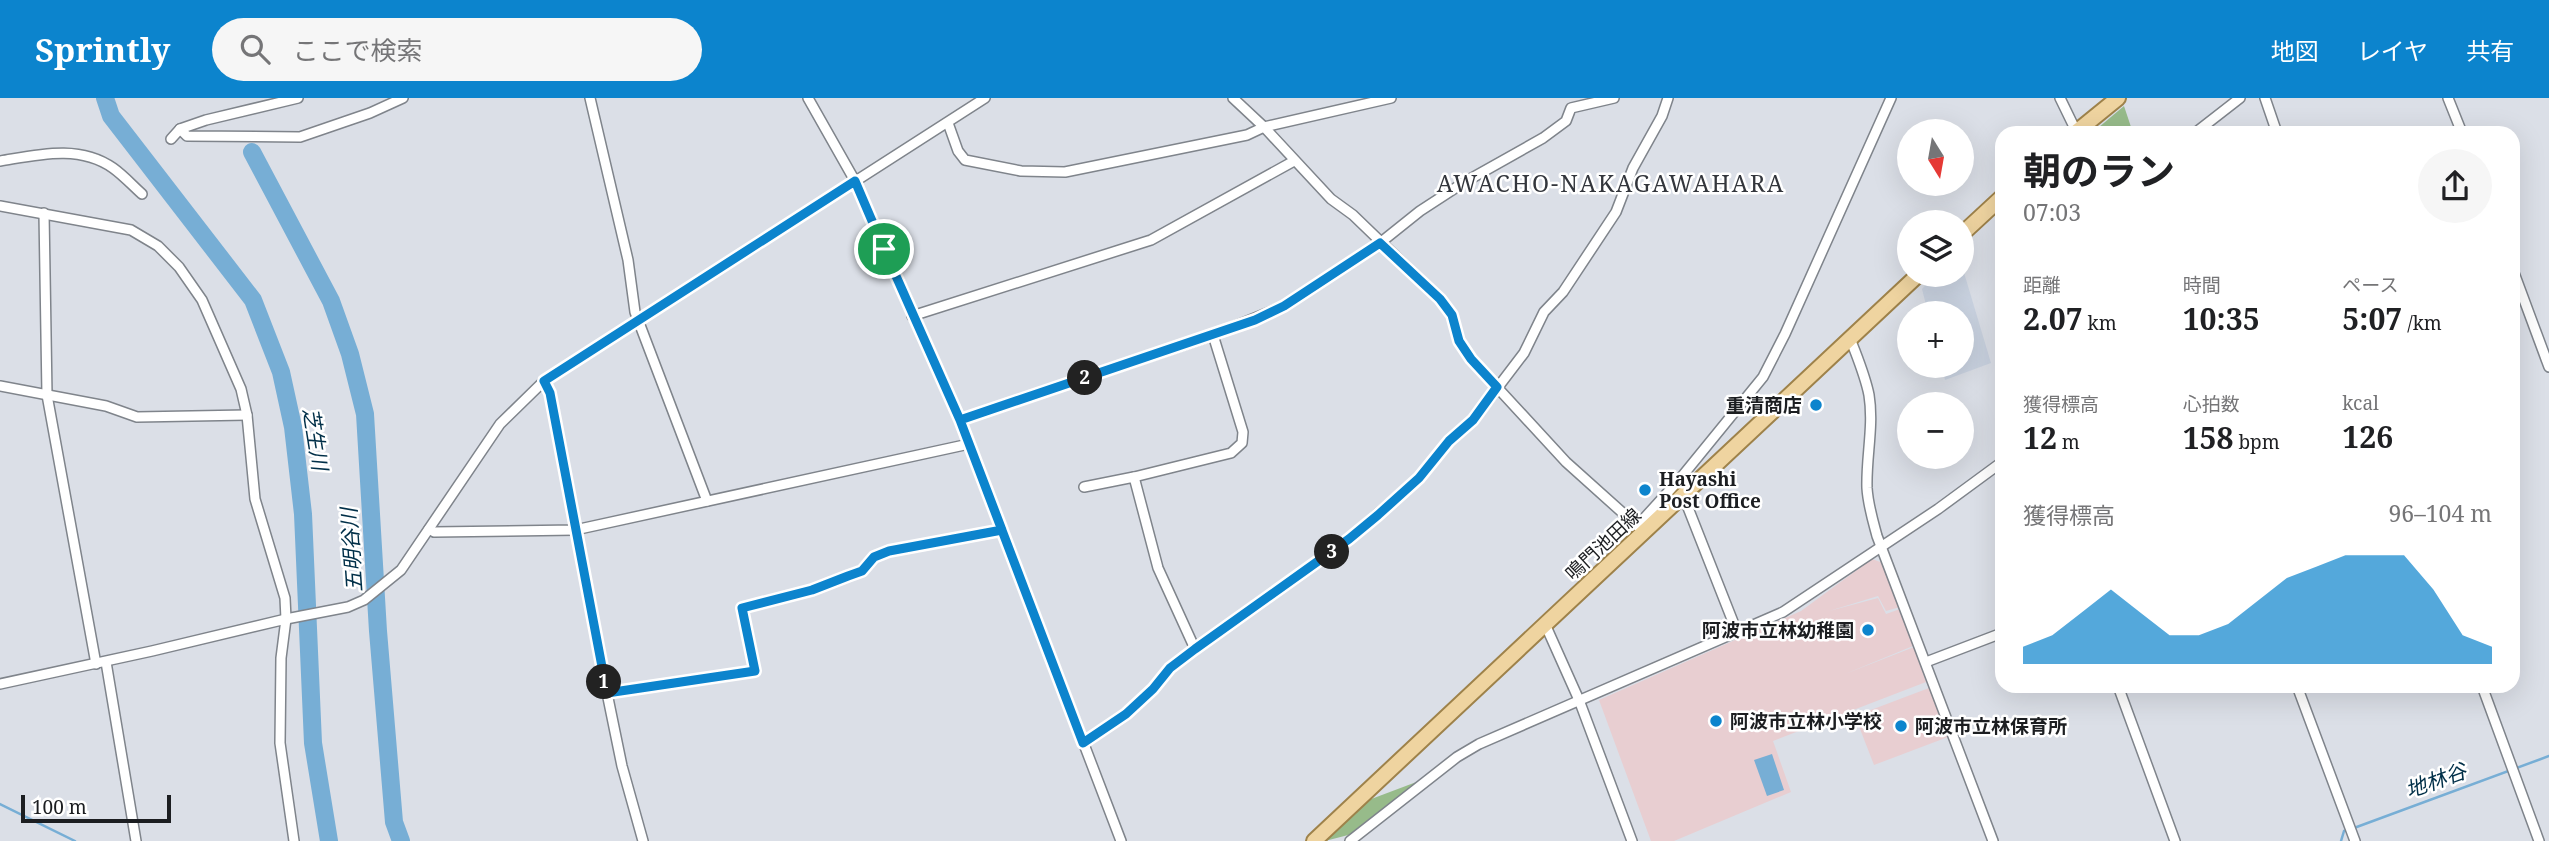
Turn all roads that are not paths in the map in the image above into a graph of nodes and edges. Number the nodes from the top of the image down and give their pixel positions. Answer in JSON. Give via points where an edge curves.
{"nodes":[{"id":1,"x":298,"y":98,"type":"edge"},
{"id":2,"x":403,"y":98,"type":"edge"},
{"id":3,"x":590,"y":98,"type":"edge"},
{"id":4,"x":808,"y":98,"type":"edge"},
{"id":5,"x":985,"y":98,"type":"edge"},
{"id":6,"x":1233,"y":98,"type":"edge"},
{"id":7,"x":1391,"y":98,"type":"edge"},
{"id":8,"x":1614,"y":98,"type":"edge"},
{"id":9,"x":1668,"y":98,"type":"edge"},
{"id":10,"x":1891,"y":98,"type":"edge"},
{"id":11,"x":2060,"y":98,"type":"edge"},
{"id":12,"x":2118,"y":98,"type":"edge"},
{"id":13,"x":2241,"y":98,"type":"edge"},
{"id":14,"x":2265,"y":98,"type":"edge"},
{"id":15,"x":2448,"y":98,"type":"edge"},
{"id":16,"x":948,"y":123,"type":"junction"},
{"id":17,"x":2073,"y":126,"type":"edge"},
{"id":18,"x":2084,"y":126,"type":"edge"},
{"id":19,"x":2204,"y":126,"type":"edge"},
{"id":20,"x":2275,"y":126,"type":"edge"},
{"id":21,"x":2459,"y":126,"type":"edge"},
{"id":22,"x":1264,"y":127,"type":"junction"},
{"id":23,"x":180,"y":129,"type":"junction"},
{"id":24,"x":171,"y":139,"type":"dead end"},
{"id":25,"x":0,"y":161,"type":"edge"},
{"id":26,"x":1294,"y":162,"type":"junction"},
{"id":27,"x":855,"y":181,"type":"junction"},
{"id":28,"x":142,"y":194,"type":"dead end"},
{"id":29,"x":1995,"y":203,"type":"edge"},
{"id":30,"x":0,"y":206,"type":"edge"},
{"id":31,"x":44,"y":213,"type":"junction"},
{"id":32,"x":1974,"y":223,"type":"edge"},
{"id":33,"x":1380,"y":243,"type":"junction"},
{"id":34,"x":1905,"y":287,"type":"edge"},
{"id":35,"x":2520,"y":289,"type":"edge"},
{"id":36,"x":912,"y":316,"type":"junction"},
{"id":37,"x":639,"y":320,"type":"junction"},
{"id":38,"x":1213,"y":335,"type":"junction"},
{"id":39,"x":1850,"y":338,"type":"junction"},
{"id":40,"x":2549,"y":367,"type":"edge"},
{"id":41,"x":544,"y":381,"type":"junction"},
{"id":42,"x":0,"y":386,"type":"edge"},
{"id":43,"x":1497,"y":387,"type":"junction"},
{"id":44,"x":47,"y":395,"type":"junction"},
{"id":45,"x":247,"y":415,"type":"junction"},
{"id":46,"x":960,"y":420,"type":"junction"},
{"id":47,"x":969,"y":444,"type":"junction"},
{"id":48,"x":1995,"y":467,"type":"edge"},
{"id":49,"x":1134,"y":477,"type":"junction"},
{"id":50,"x":1084,"y":487,"type":"dead end"},
{"id":51,"x":1684,"y":495,"type":"junction"},
{"id":52,"x":707,"y":501,"type":"junction"},
{"id":53,"x":1641,"y":528,"type":"junction"},
{"id":54,"x":429,"y":529,"type":"junction"},
{"id":55,"x":575,"y":530,"type":"junction"},
{"id":56,"x":1002,"y":530,"type":"junction"},
{"id":57,"x":1882,"y":547,"type":"junction"},
{"id":58,"x":285,"y":619,"type":"junction"},
{"id":59,"x":1545,"y":624,"type":"junction"},
{"id":60,"x":1737,"y":632,"type":"junction"},
{"id":61,"x":1995,"y":637,"type":"edge"},
{"id":62,"x":1195,"y":649,"type":"junction"},
{"id":63,"x":1926,"y":662,"type":"junction"},
{"id":64,"x":101,"y":663,"type":"junction"},
{"id":65,"x":0,"y":684,"type":"edge"},
{"id":66,"x":607,"y":693,"type":"junction"},
{"id":67,"x":2121,"y":693,"type":"edge"},
{"id":68,"x":2300,"y":693,"type":"edge"},
{"id":69,"x":2484,"y":693,"type":"edge"},
{"id":70,"x":1578,"y":700,"type":"junction"},
{"id":71,"x":1083,"y":743,"type":"junction"},
{"id":72,"x":136,"y":841,"type":"edge"},
{"id":73,"x":294,"y":841,"type":"edge"},
{"id":74,"x":643,"y":841,"type":"edge"},
{"id":75,"x":1121,"y":841,"type":"edge"},
{"id":76,"x":1314,"y":841,"type":"edge"},
{"id":77,"x":1350,"y":841,"type":"edge"},
{"id":78,"x":1632,"y":841,"type":"edge"},
{"id":79,"x":1993,"y":841,"type":"edge"},
{"id":80,"x":2175,"y":841,"type":"edge"},
{"id":81,"x":2355,"y":841,"type":"edge"},
{"id":82,"x":2539,"y":841,"type":"edge"}],
"edges":[{"from":1,"to":23,"type":"street"},
{"from":2,"to":23,"type":"street","via":[[300,137],[187,135]]},
{"from":3,"to":37,"type":"street"},
{"from":4,"to":27,"type":"street"},
{"from":5,"to":16,"type":"street"},
{"from":6,"to":22,"type":"street"},
{"from":7,"to":22,"type":"street"},
{"from":8,"to":33,"type":"street","via":[[1572,108],[1566,121],[1543,138],[1463,183]]},
{"from":9,"to":43,"type":"street","via":[[1616,212]]},
{"from":10,"to":53,"type":"street","via":[[1763,377]]},
{"from":11,"to":17,"type":"street"},
{"from":12,"to":18,"type":"main road"},
{"from":13,"to":19,"type":"street"},
{"from":14,"to":20,"type":"street"},
{"from":15,"to":21,"type":"street"},
{"from":16,"to":22,"type":"street","via":[[965,160],[1021,171],[1065,172],[1247,135]]},
{"from":16,"to":27,"type":"street"},
{"from":22,"to":26,"type":"street"},
{"from":23,"to":24,"type":"street"},
{"from":25,"to":28,"type":"street","via":[[69,152],[113,167]]},
{"from":26,"to":33,"type":"street"},
{"from":26,"to":36,"type":"street","via":[[1151,240]]},
{"from":27,"to":36,"type":"street"},
{"from":27,"to":37,"type":"street"},
{"from":29,"to":32,"type":"main road"},
{"from":30,"to":31,"type":"street"},
{"from":31,"to":44,"type":"street"},
{"from":31,"to":45,"type":"street","via":[[131,230],[158,246],[202,300],[241,389]]},
{"from":33,"to":38,"type":"street","via":[[1284,306]]},
{"from":33,"to":43,"type":"street","via":[[1440,299],[1452,315],[1459,341]]},
{"from":34,"to":39,"type":"main road","name":"鳴門池田線"},
{"from":35,"to":40,"type":"street"},
{"from":36,"to":46,"type":"street"},
{"from":37,"to":41,"type":"street"},
{"from":37,"to":52,"type":"street"},
{"from":38,"to":46,"type":"street"},
{"from":38,"to":49,"type":"street","via":[[1243,432],[1242,443],[1231,453]]},
{"from":39,"to":51,"type":"main road","name":"鳴門池田線"},
{"from":39,"to":57,"type":"street","via":[[1869,396],[1867,488]]},
{"from":41,"to":54,"type":"street","via":[[500,424]]},
{"from":41,"to":55,"type":"street"},
{"from":42,"to":44,"type":"street"},
{"from":43,"to":53,"type":"street","via":[[1566,462]]},
{"from":43,"to":62,"type":"street","via":[[1419,478],[1369,523]]},
{"from":44,"to":45,"type":"street","via":[[137,417]]},
{"from":44,"to":64,"type":"street"},
{"from":45,"to":58,"type":"street","via":[[256,499],[285,598]]},
{"from":46,"to":47,"type":"street"},
{"from":47,"to":52,"type":"street"},
{"from":47,"to":56,"type":"street"},
{"from":48,"to":57,"type":"street"},
{"from":49,"to":50,"type":"street"},
{"from":49,"to":62,"type":"street","via":[[1158,568]]},
{"from":51,"to":53,"type":"main road","name":"鳴門池田線"},
{"from":51,"to":60,"type":"street"},
{"from":52,"to":55,"type":"street"},
{"from":53,"to":59,"type":"main road","name":"鳴門池田線"},
{"from":54,"to":55,"type":"street"},
{"from":54,"to":58,"type":"street","via":[[401,570],[365,600]]},
{"from":55,"to":66,"type":"street"},
{"from":56,"to":66,"type":"street","via":[[889,551],[874,557],[862,571],[742,608],[755,671]]},
{"from":56,"to":71,"type":"street"},
{"from":57,"to":60,"type":"street","via":[[1783,611]]},
{"from":57,"to":63,"type":"street"},
{"from":58,"to":64,"type":"street"},
{"from":58,"to":73,"type":"street","via":[[280,743]]},
{"from":59,"to":70,"type":"street"},
{"from":59,"to":76,"type":"main road","name":"鳴門池田線"},
{"from":60,"to":70,"type":"street"},
{"from":61,"to":63,"type":"street"},
{"from":62,"to":71,"type":"street","via":[[1126,714]]},
{"from":63,"to":79,"type":"street"},
{"from":64,"to":65,"type":"street"},
{"from":64,"to":72,"type":"street"},
{"from":66,"to":74,"type":"street"},
{"from":67,"to":80,"type":"street"},
{"from":68,"to":81,"type":"street"},
{"from":69,"to":82,"type":"street"},
{"from":70,"to":77,"type":"street","via":[[1457,757]]},
{"from":70,"to":78,"type":"street"},
{"from":71,"to":75,"type":"street"}]}
